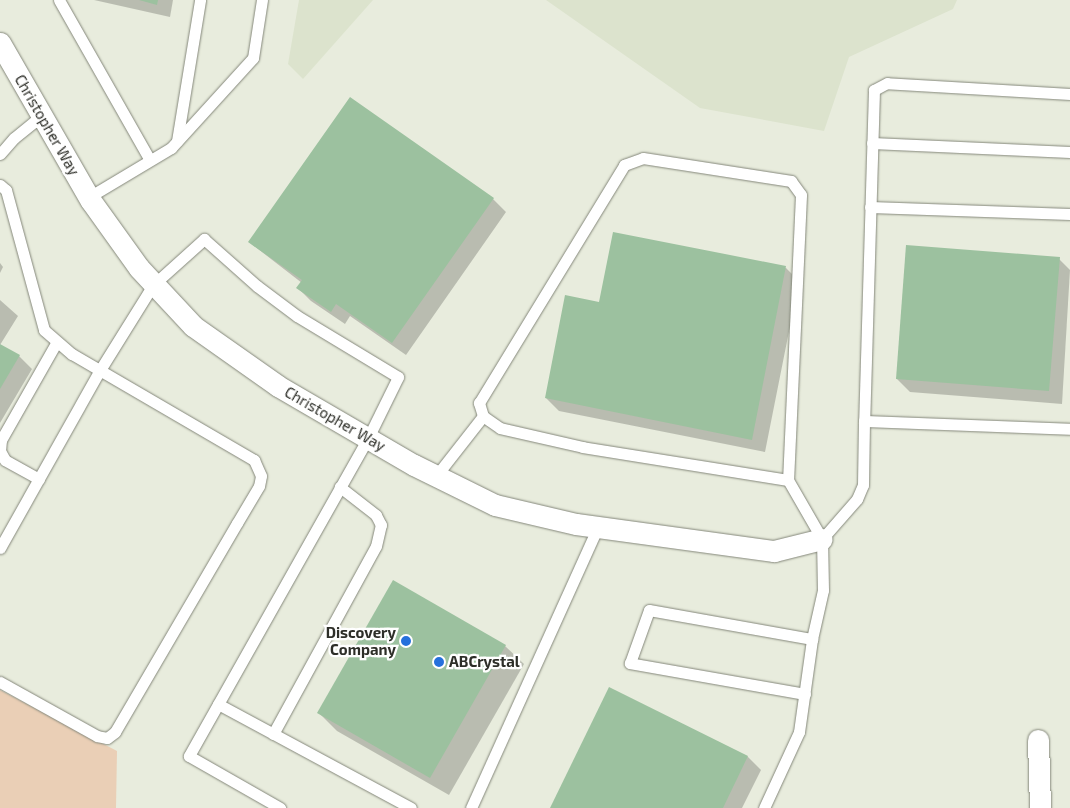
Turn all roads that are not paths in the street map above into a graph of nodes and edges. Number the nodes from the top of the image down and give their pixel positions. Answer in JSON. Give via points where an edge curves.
{"nodes":[{"id":1,"x":58,"y":0,"type":"edge"},
{"id":2,"x":200,"y":0,"type":"edge"},
{"id":3,"x":262,"y":0,"type":"edge"},
{"id":4,"x":0,"y":43,"type":"edge"},
{"id":5,"x":1070,"y":94,"type":"edge"},
{"id":6,"x":45,"y":121,"type":"junction"},
{"id":7,"x":178,"y":141,"type":"junction"},
{"id":8,"x":872,"y":142,"type":"junction"},
{"id":9,"x":1070,"y":152,"type":"edge"},
{"id":10,"x":0,"y":154,"type":"edge"},
{"id":11,"x":150,"y":160,"type":"junction"},
{"id":12,"x":0,"y":185,"type":"edge"},
{"id":13,"x":89,"y":196,"type":"junction"},
{"id":14,"x":870,"y":207,"type":"junction"},
{"id":15,"x":1070,"y":214,"type":"edge"},
{"id":16,"x":153,"y":284,"type":"junction"},
{"id":17,"x":56,"y":343,"type":"junction"},
{"id":18,"x":100,"y":370,"type":"junction"},
{"id":19,"x":483,"y":416,"type":"junction"},
{"id":20,"x":864,"y":421,"type":"junction"},
{"id":21,"x":1070,"y":429,"type":"edge"},
{"id":22,"x":368,"y":438,"type":"junction"},
{"id":23,"x":436,"y":476,"type":"junction"},
{"id":24,"x":39,"y":479,"type":"junction"},
{"id":25,"x":788,"y":480,"type":"junction"},
{"id":26,"x":340,"y":487,"type":"junction"},
{"id":27,"x":598,"y":527,"type":"junction"},
{"id":28,"x":822,"y":539,"type":"junction"},
{"id":29,"x":0,"y":548,"type":"edge"},
{"id":30,"x":812,"y":639,"type":"junction"},
{"id":31,"x":0,"y":682,"type":"edge"},
{"id":32,"x":805,"y":694,"type":"junction"},
{"id":33,"x":218,"y":704,"type":"junction"},
{"id":34,"x":272,"y":734,"type":"junction"},
{"id":35,"x":1038,"y":740,"type":"dead end"},
{"id":36,"x":280,"y":808,"type":"edge"},
{"id":37,"x":411,"y":808,"type":"edge"},
{"id":38,"x":471,"y":808,"type":"edge"},
{"id":39,"x":764,"y":808,"type":"edge"},
{"id":40,"x":1040,"y":808,"type":"edge"}],
"edges":[{"from":1,"to":11,"type":"lane"},
{"from":2,"to":7,"type":"lane"},
{"from":3,"to":7,"type":"lane","via":[[253,58]]},
{"from":4,"to":6,"type":"street","name":"Christopher Way"},
{"from":5,"to":8,"type":"lane","via":[[887,83],[874,90]]},
{"from":6,"to":10,"type":"lane","via":[[34,122]]},
{"from":6,"to":13,"type":"street","name":"Christopher Way"},
{"from":7,"to":11,"type":"lane"},
{"from":8,"to":9,"type":"lane"},
{"from":8,"to":14,"type":"lane"},
{"from":11,"to":13,"type":"lane"},
{"from":12,"to":17,"type":"lane","via":[[6,190],[44,330]]},
{"from":13,"to":16,"type":"street","name":"Christopher Way","via":[[114,236]]},
{"from":14,"to":15,"type":"lane"},
{"from":14,"to":20,"type":"lane"},
{"from":16,"to":18,"type":"lane"},
{"from":16,"to":22,"type":"street","name":"Christopher Way","via":[[194,326],[236,359]]},
{"from":16,"to":22,"type":"lane","via":[[204,239],[256,286],[297,316],[398,376]]},
{"from":17,"to":18,"type":"lane"},
{"from":17,"to":24,"type":"lane","via":[[1,440],[0,451],[4,460]]},
{"from":18,"to":24,"type":"lane"},
{"from":18,"to":31,"type":"lane","via":[[254,460],[261,476],[259,486],[115,732],[107,738],[97,736]]},
{"from":19,"to":23,"type":"lane"},
{"from":19,"to":25,"type":"lane","via":[[500,428],[583,447]]},
{"from":19,"to":25,"type":"lane","via":[[479,403],[624,165],[643,158],[791,181],[800,196]]},
{"from":20,"to":21,"type":"lane"},
{"from":20,"to":28,"type":"lane","via":[[863,485],[857,499]]},
{"from":22,"to":23,"type":"street","name":"Christopher Way"},
{"from":22,"to":26,"type":"lane"},
{"from":23,"to":27,"type":"street","name":"Christopher Way","via":[[495,505]]},
{"from":24,"to":29,"type":"lane"},
{"from":25,"to":28,"type":"lane"},
{"from":26,"to":33,"type":"lane"},
{"from":26,"to":34,"type":"lane","via":[[376,515],[381,525],[376,546]]},
{"from":27,"to":28,"type":"street","name":"Christopher Way","via":[[774,551]]},
{"from":27,"to":38,"type":"lane"},
{"from":28,"to":30,"type":"lane","via":[[823,590]]},
{"from":30,"to":32,"type":"lane"},
{"from":30,"to":32,"type":"lane","via":[[649,610],[630,663]]},
{"from":32,"to":39,"type":"lane","via":[[798,732]]},
{"from":33,"to":34,"type":"lane"},
{"from":33,"to":36,"type":"lane","via":[[189,756]]},
{"from":34,"to":37,"type":"lane"},
{"from":35,"to":40,"type":"street"}]}
